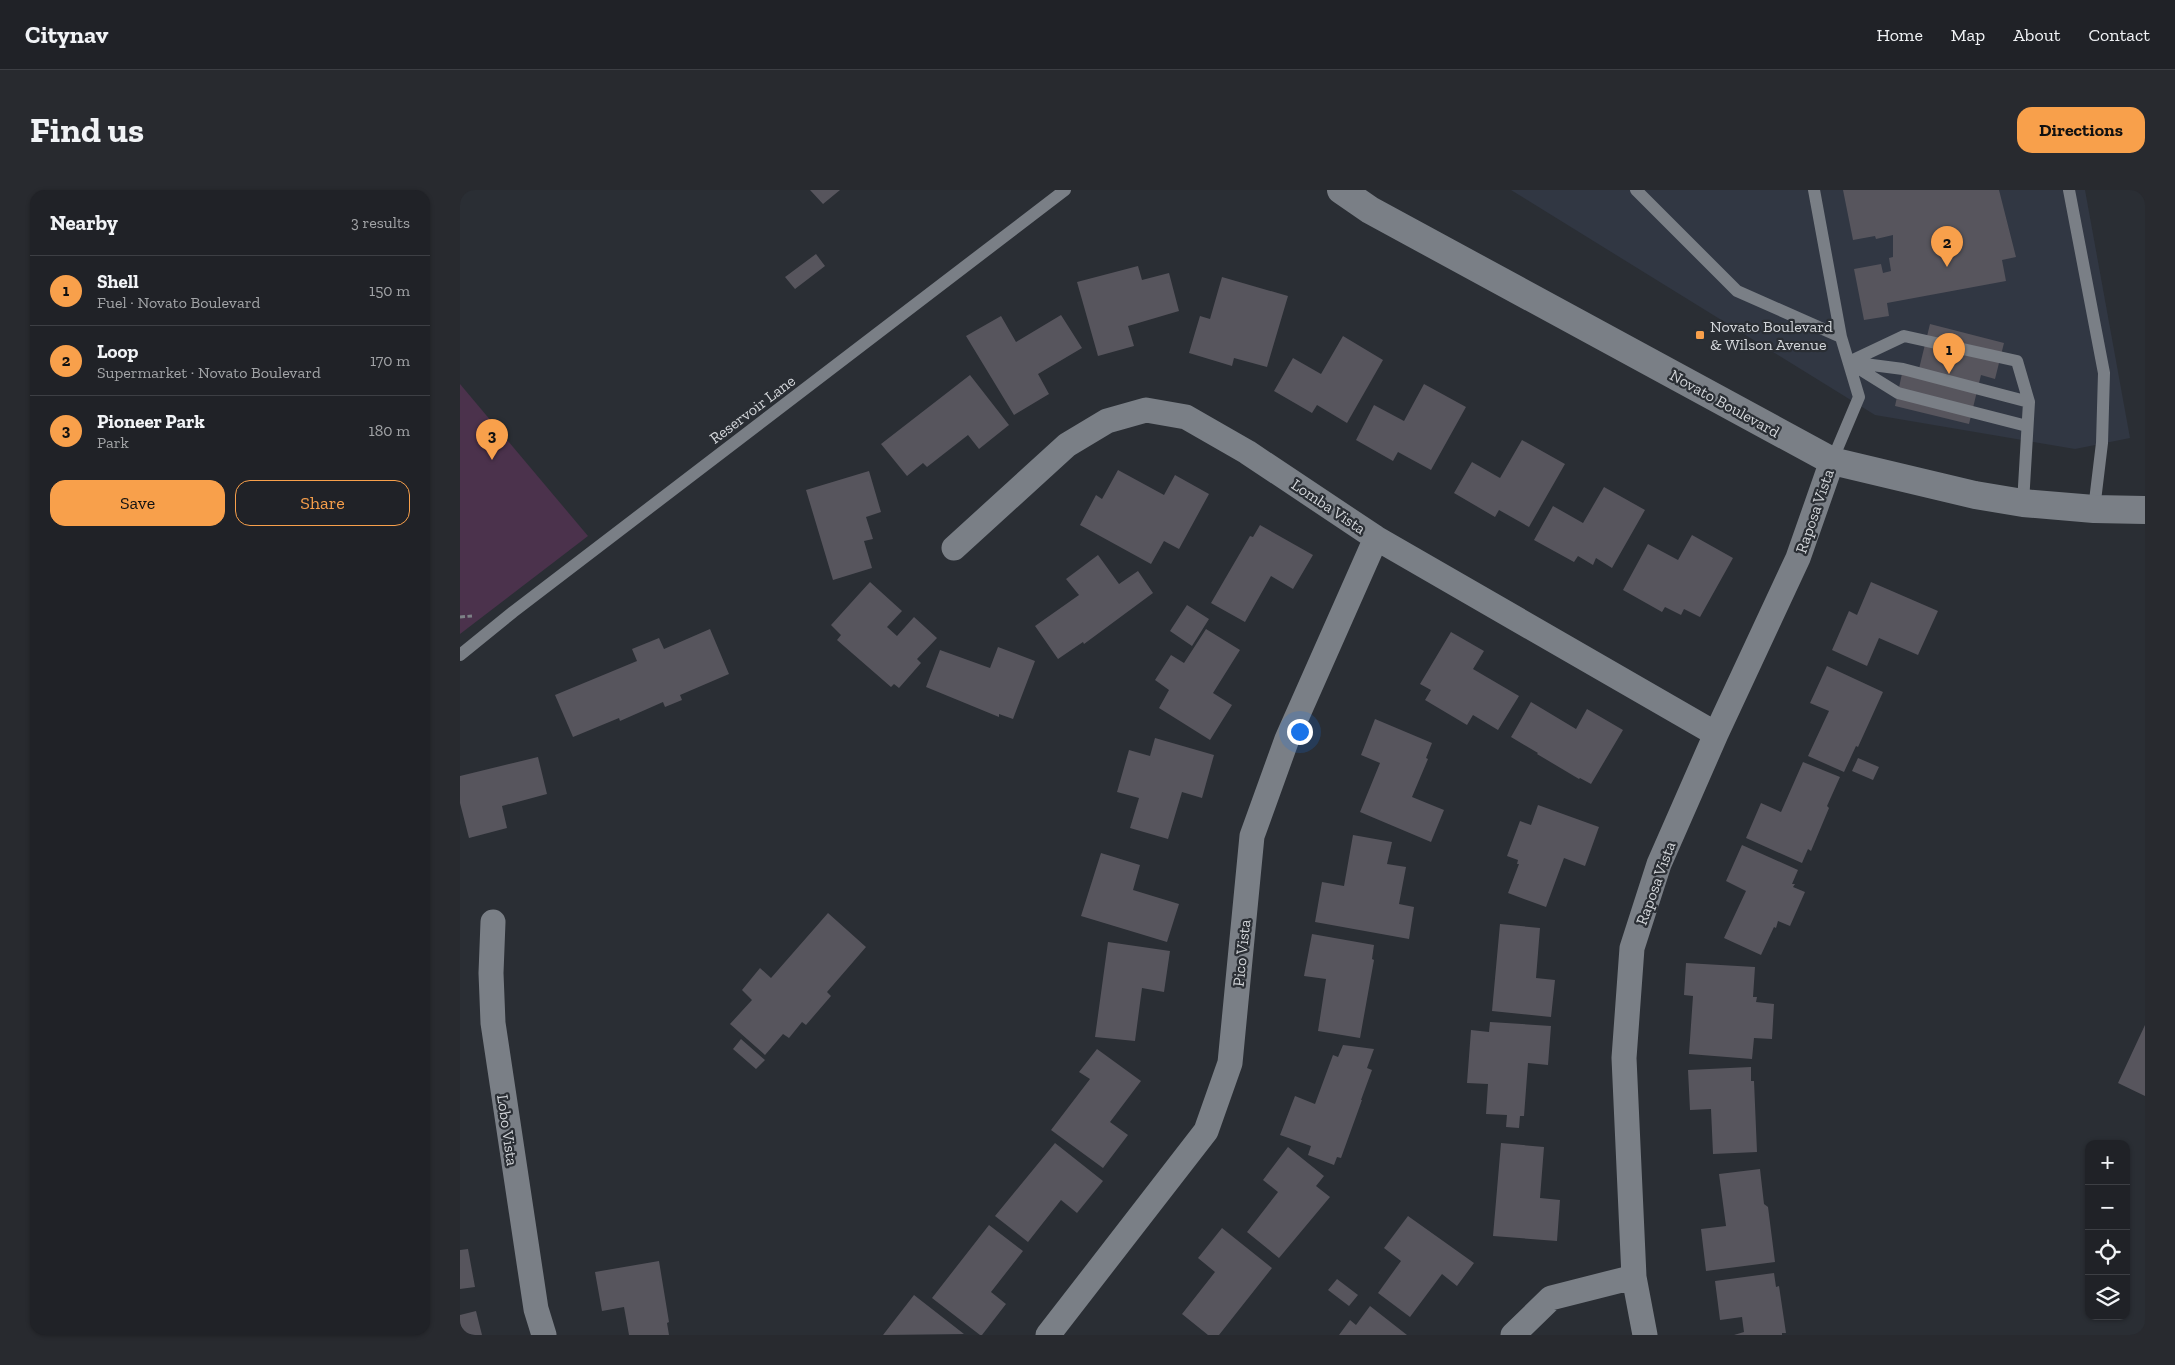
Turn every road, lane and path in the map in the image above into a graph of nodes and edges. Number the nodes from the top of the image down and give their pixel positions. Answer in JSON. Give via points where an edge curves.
{"nodes":[{"id":1,"x":1065,"y":190,"type":"edge"},
{"id":2,"x":1340,"y":190,"type":"edge"},
{"id":3,"x":1636,"y":190,"type":"edge"},
{"id":4,"x":1814,"y":190,"type":"edge"},
{"id":5,"x":2069,"y":190,"type":"edge"},
{"id":6,"x":1841,"y":337,"type":"junction"},
{"id":7,"x":1849,"y":362,"type":"junction"},
{"id":8,"x":2029,"y":402,"type":"junction"},
{"id":9,"x":2027,"y":426,"type":"junction"},
{"id":10,"x":1832,"y":461,"type":"junction"},
{"id":11,"x":2023,"y":503,"type":"junction"},
{"id":12,"x":2094,"y":509,"type":"junction"},
{"id":13,"x":2145,"y":510,"type":"edge"},
{"id":14,"x":1376,"y":538,"type":"junction"},
{"id":15,"x":954,"y":548,"type":"dead end"},
{"id":16,"x":460,"y":655,"type":"edge"},
{"id":17,"x":1716,"y":734,"type":"junction"},
{"id":18,"x":493,"y":922,"type":"dead end"},
{"id":19,"x":1634,"y":1277,"type":"junction"},
{"id":20,"x":544,"y":1335,"type":"edge"},
{"id":21,"x":1048,"y":1335,"type":"edge"},
{"id":22,"x":1513,"y":1335,"type":"edge"},
{"id":23,"x":1645,"y":1335,"type":"edge"}],
"edges":[{"from":1,"to":16,"type":"lane","name":"Reservoir Lane"},
{"from":2,"to":10,"type":"main road","name":"Novato Boulevard","via":[[1370,210]]},
{"from":3,"to":6,"type":"lane","via":[[1737,291]]},
{"from":4,"to":6,"type":"lane"},
{"from":5,"to":12,"type":"lane","via":[[2104,373],[2102,443]]},
{"from":6,"to":7,"type":"lane"},
{"from":7,"to":8,"type":"lane","via":[[1904,369]]},
{"from":7,"to":8,"type":"lane","via":[[1904,336],[1926,340],[2017,361]]},
{"from":7,"to":9,"type":"lane","via":[[1898,393]]},
{"from":7,"to":10,"type":"lane","via":[[1859,397]]},
{"from":8,"to":9,"type":"lane"},
{"from":9,"to":11,"type":"lane"},
{"from":10,"to":11,"type":"main road","name":"Novato Boulevard"},
{"from":10,"to":17,"type":"street","name":"Raposa Vista","via":[[1798,558]]},
{"from":11,"to":12,"type":"main road","name":"Novato Boulevard"},
{"from":12,"to":13,"type":"main road","name":"Novato Boulevard"},
{"from":14,"to":15,"type":"street","name":"Lomba Vista","via":[[1247,452],[1186,417],[1146,410],[1107,422],[1067,445]]},
{"from":14,"to":17,"type":"street","name":"Lomba Vista"},
{"from":14,"to":21,"type":"street","name":"Pico Vista","via":[[1287,739],[1252,836],[1230,1063],[1206,1131]]},
{"from":17,"to":19,"type":"street","name":"Raposa Vista","via":[[1659,864],[1632,948],[1624,1058]]},
{"from":18,"to":20,"type":"street","name":"Lobo Vista","via":[[493,1023],[536,1309]]},
{"from":19,"to":22,"type":"street","via":[[1551,1298]]},
{"from":19,"to":23,"type":"street","name":"Raposa Vista"}]}
